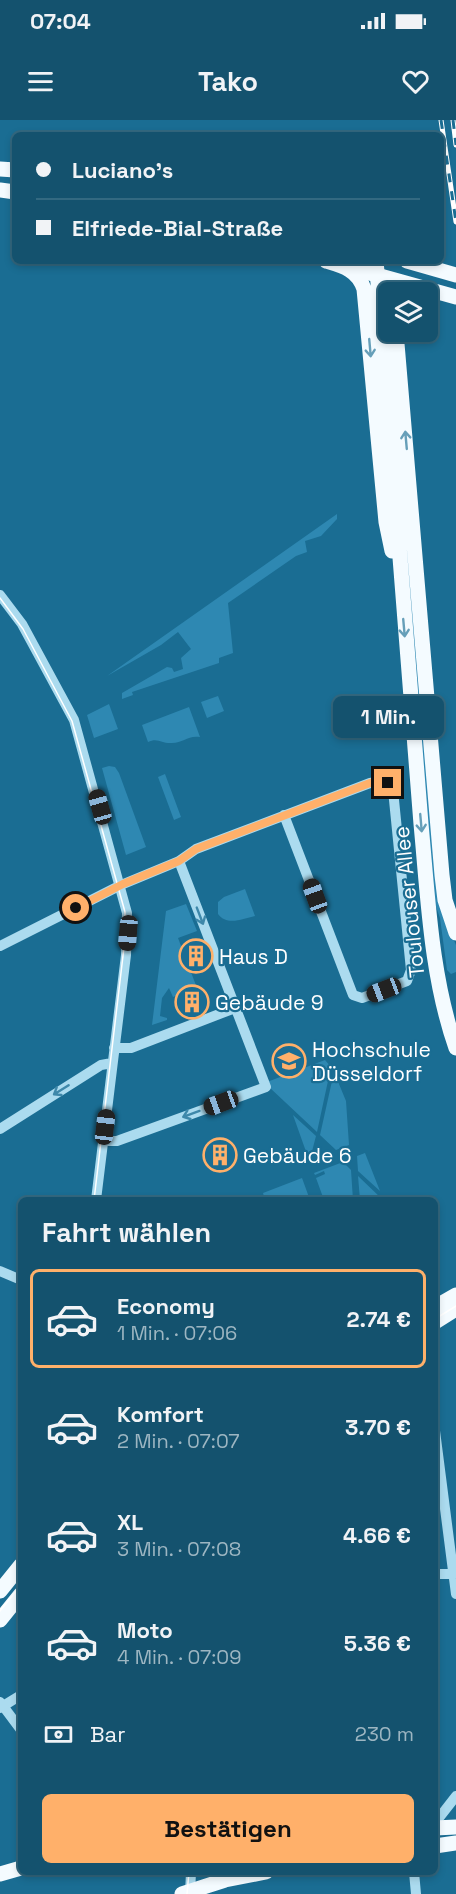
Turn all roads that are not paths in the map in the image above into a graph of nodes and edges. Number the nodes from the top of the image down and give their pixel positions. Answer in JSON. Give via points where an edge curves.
{"nodes":[{"id":1,"x":337,"y":264,"type":"edge"},
{"id":2,"x":376,"y":264,"type":"edge"},
{"id":3,"x":418,"y":264,"type":"edge"},
{"id":4,"x":348,"y":267,"type":"junction"},
{"id":5,"x":456,"y":274,"type":"edge"},
{"id":6,"x":401,"y":282,"type":"edge"},
{"id":7,"x":438,"y":292,"type":"edge"},
{"id":8,"x":456,"y":297,"type":"edge"},
{"id":9,"x":397,"y":342,"type":"edge"},
{"id":10,"x":398,"y":501,"type":"junction"},
{"id":11,"x":399,"y":570,"type":"junction"},
{"id":12,"x":416,"y":580,"type":"junction"},
{"id":13,"x":0,"y":595,"type":"edge"},
{"id":14,"x":10,"y":606,"type":"junction"},
{"id":15,"x":0,"y":612,"type":"edge"},
{"id":16,"x":284,"y":815,"type":"junction"},
{"id":17,"x":179,"y":861,"type":"junction"},
{"id":18,"x":121,"y":885,"type":"junction"},
{"id":19,"x":456,"y":933,"type":"edge"},
{"id":20,"x":0,"y":946,"type":"edge"},
{"id":21,"x":235,"y":1008,"type":"junction"},
{"id":22,"x":452,"y":1012,"type":"edge"},
{"id":23,"x":114,"y":1048,"type":"junction"},
{"id":24,"x":456,"y":1048,"type":"edge"},
{"id":25,"x":112,"y":1063,"type":"junction"},
{"id":26,"x":0,"y":1129,"type":"edge"},
{"id":27,"x":103,"y":1141,"type":"junction"},
{"id":28,"x":96,"y":1197,"type":"edge"},
{"id":29,"x":0,"y":1271,"type":"edge"},
{"id":30,"x":18,"y":1279,"type":"edge"},
{"id":31,"x":456,"y":1295,"type":"edge"},
{"id":32,"x":438,"y":1307,"type":"edge"},
{"id":33,"x":456,"y":1309,"type":"edge"},
{"id":34,"x":438,"y":1320,"type":"edge"},
{"id":35,"x":438,"y":1470,"type":"edge"},
{"id":36,"x":18,"y":1569,"type":"edge"},
{"id":37,"x":438,"y":1574,"type":"edge"},
{"id":38,"x":453,"y":1574,"type":"junction"},
{"id":39,"x":0,"y":1591,"type":"edge"},
{"id":40,"x":456,"y":1594,"type":"edge"},
{"id":41,"x":18,"y":1598,"type":"edge"},
{"id":42,"x":0,"y":1620,"type":"edge"},
{"id":43,"x":18,"y":1696,"type":"edge"},
{"id":44,"x":1,"y":1705,"type":"edge"},
{"id":45,"x":18,"y":1726,"type":"edge"},
{"id":46,"x":456,"y":1796,"type":"edge"},
{"id":47,"x":438,"y":1819,"type":"edge"},
{"id":48,"x":456,"y":1827,"type":"edge"},
{"id":49,"x":438,"y":1828,"type":"edge"},
{"id":50,"x":456,"y":1843,"type":"edge"},
{"id":51,"x":438,"y":1846,"type":"edge"},
{"id":52,"x":18,"y":1869,"type":"edge"},
{"id":53,"x":0,"y":1874,"type":"edge"},
{"id":54,"x":190,"y":1875,"type":"edge"},
{"id":55,"x":251,"y":1875,"type":"edge"},
{"id":56,"x":414,"y":1875,"type":"edge"},
{"id":57,"x":187,"y":1893,"type":"edge"},
{"id":58,"x":416,"y":1894,"type":"edge"}],
"edges":[{"from":1,"to":4,"type":"main road"},
{"from":2,"to":10,"type":"main road"},
{"from":3,"to":5,"type":"main road"},
{"from":4,"to":6,"type":"main road","bridge":true},
{"from":4,"to":11,"type":"main road","one_way":true,"via":[[364,289],[386,522]]},
{"from":7,"to":8,"type":"main road","bridge":true},
{"from":12,"to":9,"type":"main road","one_way":true},
{"from":10,"to":11,"type":"main road"},
{"from":10,"to":12,"type":"main road"},
{"from":11,"to":22,"type":"main road","name":"Toulouser Allee","one_way":true,"via":[[428,898],[439,982]]},
{"from":12,"to":19,"type":"main road","name":"Toulouser Allee","via":[[442,875]]},
{"from":13,"to":14,"type":"street"},
{"from":14,"to":15,"type":"street"},
{"from":14,"to":18,"type":"street","via":[[74,720]]},
{"from":16,"to":16,"type":"street","via":[[370,783],[388,783],[393,790],[410,976],[407,981],[362,998],[351,992]]},
{"from":16,"to":17,"type":"street","via":[[196,849]]},
{"from":17,"to":18,"type":"street"},
{"from":17,"to":21,"type":"street","one_way":true},
{"from":18,"to":20,"type":"street"},
{"from":18,"to":23,"type":"street","via":[[128,929]]},
{"from":21,"to":23,"type":"street","via":[[131,1048]]},
{"from":21,"to":27,"type":"street","one_way":true,"via":[[266,1087],[117,1141]]},
{"from":22,"to":24,"type":"main road","name":"Toulouser Allee"},
{"from":23,"to":25,"type":"street"},
{"from":25,"to":26,"type":"street","one_way":true,"via":[[101,1065]]},
{"from":25,"to":27,"type":"street"},
{"from":27,"to":28,"type":"street"},
{"from":29,"to":30,"type":"street"},
{"from":31,"to":32,"type":"main road"},
{"from":33,"to":34,"type":"main road"},
{"from":35,"to":38,"type":"street"},
{"from":36,"to":39,"type":"main road"},
{"from":37,"to":38,"type":"street"},
{"from":38,"to":40,"type":"street"},
{"from":41,"to":42,"type":"main road"},
{"from":43,"to":44,"type":"street"},
{"from":44,"to":45,"type":"street"},
{"from":46,"to":47,"type":"street"},
{"from":48,"to":49,"type":"main road"},
{"from":50,"to":51,"type":"main road"},
{"from":52,"to":53,"type":"main road"},
{"from":54,"to":57,"type":"street"},
{"from":55,"to":57,"type":"main road"},
{"from":56,"to":58,"type":"street"}]}
